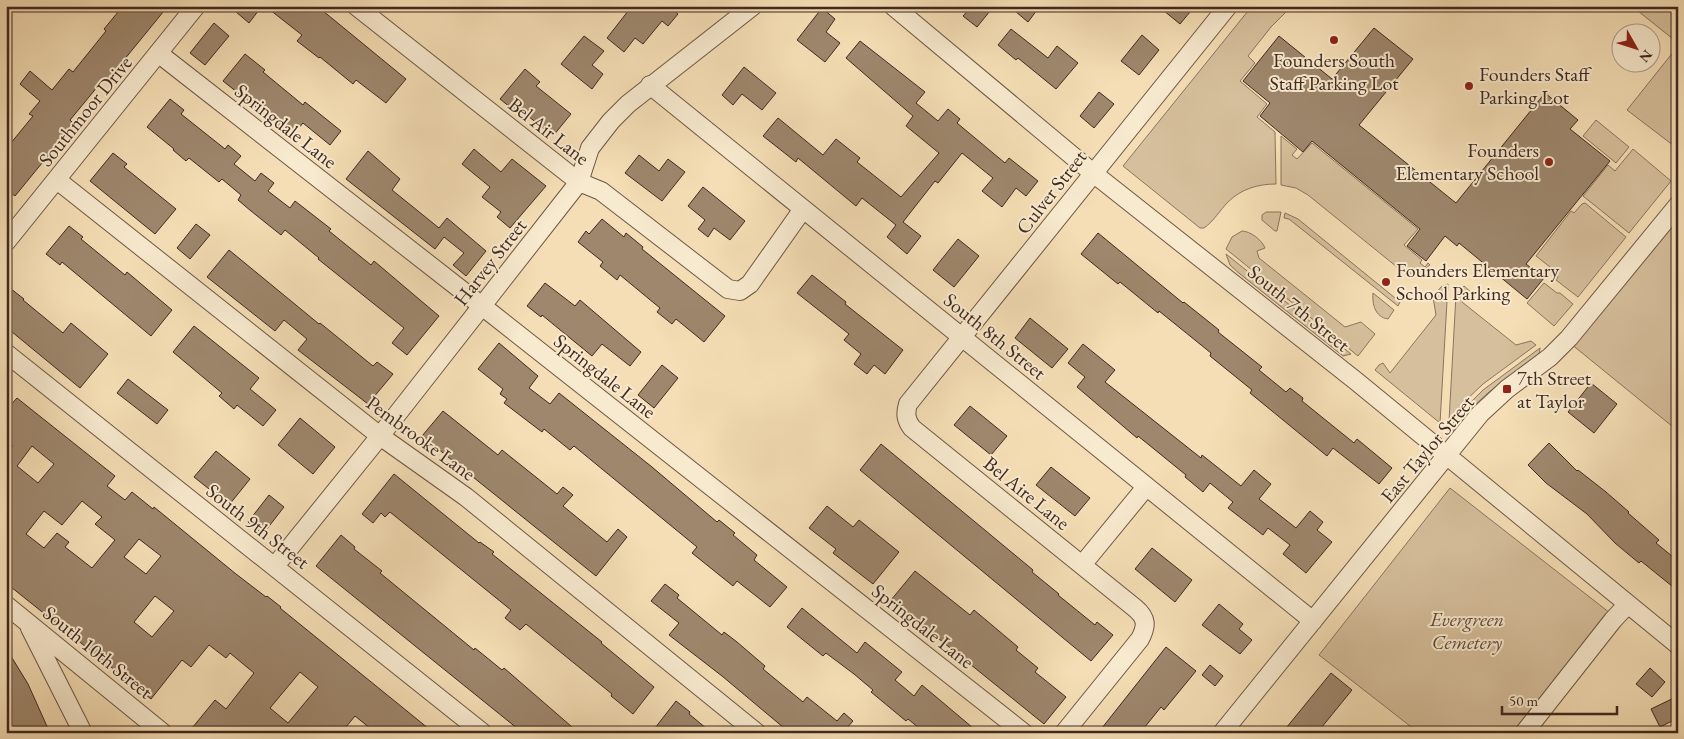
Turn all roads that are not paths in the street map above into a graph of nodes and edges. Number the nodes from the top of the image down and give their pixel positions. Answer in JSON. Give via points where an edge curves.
{"nodes":[{"id":1,"x":196,"y":6,"type":"edge"},
{"id":2,"x":753,"y":6,"type":"edge"},
{"id":3,"x":893,"y":6,"type":"edge"},
{"id":4,"x":1228,"y":6,"type":"edge"},
{"id":5,"x":368,"y":10,"type":"edge"},
{"id":6,"x":158,"y":53,"type":"junction"},
{"id":7,"x":650,"y":85,"type":"junction"},
{"id":8,"x":1093,"y":173,"type":"junction"},
{"id":9,"x":57,"y":180,"type":"junction"},
{"id":10,"x":579,"y":182,"type":"junction"},
{"id":11,"x":1678,"y":205,"type":"edge"},
{"id":12,"x":803,"y":209,"type":"junction"},
{"id":13,"x":6,"y":242,"type":"edge"},
{"id":14,"x":482,"y":306,"type":"junction"},
{"id":15,"x":963,"y":338,"type":"junction"},
{"id":16,"x":6,"y":353,"type":"edge"},
{"id":17,"x":908,"y":404,"type":"joint"},
{"id":18,"x":380,"y":436,"type":"junction"},
{"id":19,"x":1447,"y":456,"type":"junction"},
{"id":20,"x":1146,"y":487,"type":"junction"},
{"id":21,"x":1082,"y":565,"type":"junction"},
{"id":22,"x":275,"y":566,"type":"junction"},
{"id":23,"x":1628,"y":604,"type":"junction"},
{"id":24,"x":6,"y":605,"type":"edge"},
{"id":25,"x":1313,"y":621,"type":"junction"},
{"id":26,"x":27,"y":622,"type":"junction"},
{"id":27,"x":1678,"y":645,"type":"edge"},
{"id":28,"x":83,"y":733,"type":"edge"},
{"id":29,"x":163,"y":733,"type":"edge"},
{"id":30,"x":483,"y":733,"type":"edge"},
{"id":31,"x":758,"y":733,"type":"edge"},
{"id":32,"x":1024,"y":733,"type":"edge"},
{"id":33,"x":1064,"y":733,"type":"edge"},
{"id":34,"x":1222,"y":733,"type":"edge"},
{"id":35,"x":1524,"y":733,"type":"edge"}],
"edges":[{"from":1,"to":6,"type":"street","name":"Southmoor Drive"},
{"from":2,"to":7,"type":"street","name":"Harvey Street"},
{"from":3,"to":8,"type":"street","name":"South 7th Street"},
{"from":4,"to":8,"type":"street","name":"Culver Street"},
{"from":5,"to":10,"type":"street","name":"Bel Air Lane"},
{"from":6,"to":9,"type":"street","name":"Southmoor Drive"},
{"from":6,"to":14,"type":"street","name":"Springdale Lane"},
{"from":7,"to":10,"type":"street","name":"Harvey Street","via":[[628,104],[590,148]]},
{"from":7,"to":12,"type":"street","name":"South 8th Street"},
{"from":8,"to":15,"type":"street","name":"Culver Street"},
{"from":8,"to":19,"type":"street","name":"South 7th Street"},
{"from":9,"to":13,"type":"street","name":"Southmoor Drive"},
{"from":9,"to":18,"type":"street","name":"Pembrooke Lane"},
{"from":10,"to":12,"type":"street","name":"Bel Air Lane","via":[[601,191],[728,289],[736,291],[750,284]]},
{"from":10,"to":14,"type":"street","name":"Harvey Street"},
{"from":11,"to":19,"type":"street","name":"East Taylor Street","via":[[1569,338],[1480,414]]},
{"from":12,"to":15,"type":"street","name":"South 8th Street"},
{"from":14,"to":18,"type":"street","name":"Harvey Street"},
{"from":14,"to":32,"type":"street","name":"Springdale Lane"},
{"from":15,"to":17,"type":"street","name":"Culver Street"},
{"from":15,"to":20,"type":"street","name":"South 8th Street"},
{"from":16,"to":22,"type":"street","name":"South 9th Street"},
{"from":17,"to":21,"type":"street","name":"Bel Aire Lane","via":[[906,416],[912,428]]},
{"from":18,"to":22,"type":"street","name":"Harvey Street"},
{"from":18,"to":31,"type":"street","name":"Pembrooke Lane","via":[[466,497]]},
{"from":19,"to":23,"type":"street","name":"South 7th Street"},
{"from":19,"to":25,"type":"street","name":"East Taylor Street"},
{"from":20,"to":21,"type":"street"},
{"from":20,"to":25,"type":"street","name":"South 8th Street"},
{"from":21,"to":33,"type":"street","name":"Bel Aire Lane","via":[[1135,608],[1145,619],[1146,626]]},
{"from":22,"to":30,"type":"street","name":"South 9th Street"},
{"from":23,"to":27,"type":"street","name":"South 7th Street"},
{"from":23,"to":35,"type":"street"},
{"from":24,"to":26,"type":"street","name":"South 10th Street"},
{"from":25,"to":34,"type":"street","name":"East Taylor Street"},
{"from":26,"to":28,"type":"street"},
{"from":26,"to":29,"type":"street","name":"South 10th Street"}]}
